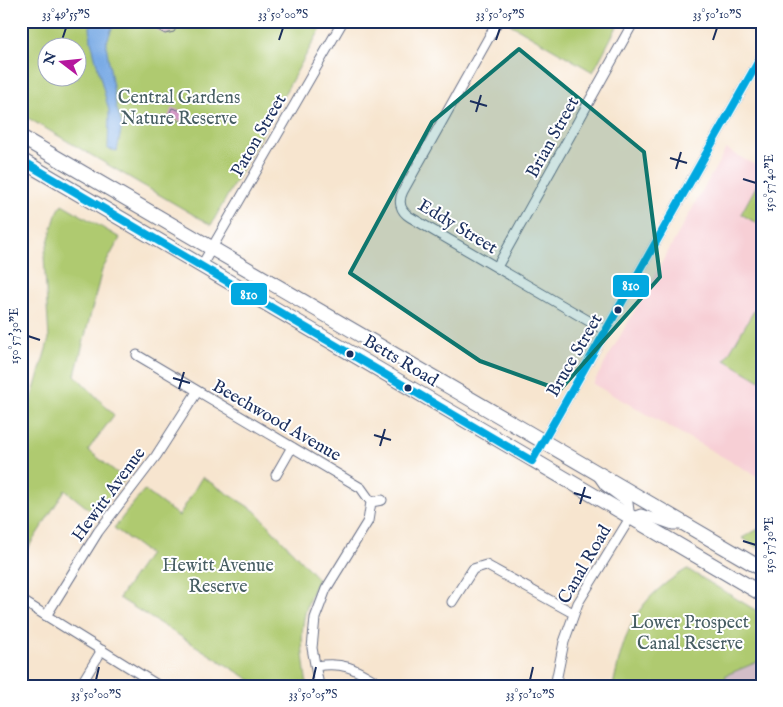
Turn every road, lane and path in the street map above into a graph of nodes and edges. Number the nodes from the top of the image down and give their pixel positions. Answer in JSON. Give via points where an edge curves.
{"nodes":[{"id":1,"x":343,"y":21,"type":"edge"},
{"id":2,"x":498,"y":21,"type":"edge"},
{"id":3,"x":634,"y":21,"type":"edge"},
{"id":4,"x":762,"y":55,"type":"edge"},
{"id":5,"x":21,"y":137,"type":"edge"},
{"id":6,"x":21,"y":160,"type":"edge"},
{"id":7,"x":212,"y":249,"type":"junction"},
{"id":8,"x":202,"y":266,"type":"junction"},
{"id":9,"x":497,"y":267,"type":"junction"},
{"id":10,"x":606,"y":331,"type":"junction"},
{"id":11,"x":136,"y":356,"type":"dead end"},
{"id":12,"x":197,"y":392,"type":"junction"},
{"id":13,"x":543,"y":442,"type":"junction"},
{"id":14,"x":292,"y":447,"type":"junction"},
{"id":15,"x":532,"y":461,"type":"junction"},
{"id":16,"x":596,"y":473,"type":"junction"},
{"id":17,"x":276,"y":475,"type":"dead end"},
{"id":18,"x":382,"y":500,"type":"dead end"},
{"id":19,"x":370,"y":502,"type":"junction"},
{"id":20,"x":630,"y":518,"type":"junction"},
{"id":21,"x":686,"y":525,"type":"junction"},
{"id":22,"x":762,"y":568,"type":"edge"},
{"id":23,"x":762,"y":594,"type":"edge"},
{"id":24,"x":21,"y":600,"type":"edge"},
{"id":25,"x":452,"y":602,"type":"dead end"},
{"id":26,"x":573,"y":614,"type":"junction"},
{"id":27,"x":46,"y":616,"type":"junction"},
{"id":28,"x":102,"y":650,"type":"junction"},
{"id":29,"x":316,"y":666,"type":"junction"},
{"id":30,"x":80,"y":686,"type":"edge"},
{"id":31,"x":159,"y":686,"type":"edge"},
{"id":32,"x":319,"y":686,"type":"edge"},
{"id":33,"x":383,"y":686,"type":"edge"},
{"id":34,"x":555,"y":686,"type":"edge"}],
"edges":[{"from":1,"to":7,"type":"street","name":"Paton Street"},
{"from":2,"to":9,"type":"street","name":"Eddy Street","via":[[400,198],[406,214]]},
{"from":3,"to":9,"type":"street","name":"Brian Street"},
{"from":4,"to":10,"type":"street","name":"Bruce Street"},
{"from":5,"to":7,"type":"highway","name":"Betts Road"},
{"from":6,"to":8,"type":"highway","name":"Betts Road"},
{"from":7,"to":8,"type":"street","name":"Paton Street"},
{"from":7,"to":13,"type":"highway","name":"Betts Road"},
{"from":8,"to":15,"type":"highway","name":"Betts Road"},
{"from":9,"to":10,"type":"street","name":"Eddy Street"},
{"from":10,"to":13,"type":"street","name":"Bruce Street"},
{"from":11,"to":12,"type":"street","name":"Beechwood Avenue"},
{"from":12,"to":14,"type":"street","name":"Beechwood Avenue"},
{"from":12,"to":27,"type":"street","name":"Hewitt Avenue","via":[[153,460],[98,532]]},
{"from":13,"to":15,"type":"street","name":"Bruce Street"},
{"from":13,"to":16,"type":"highway","name":"Betts Road"},
{"from":14,"to":17,"type":"street"},
{"from":14,"to":19,"type":"street","name":"Beechwood Avenue","via":[[361,488]]},
{"from":15,"to":20,"type":"highway","name":"Betts Road"},
{"from":16,"to":20,"type":"street","name":"Canal Road","via":[[605,486],[628,503]]},
{"from":16,"to":21,"type":"highway","name":"Betts Road"},
{"from":18,"to":19,"type":"street"},
{"from":19,"to":29,"type":"street","via":[[368,521],[317,608],[312,641]]},
{"from":20,"to":21,"type":"street","name":"Canal Road","via":[[641,514],[673,525]]},
{"from":20,"to":23,"type":"highway","name":"Betts Road"},
{"from":20,"to":26,"type":"street","name":"Canal Road"},
{"from":21,"to":22,"type":"highway","name":"Betts Road"},
{"from":24,"to":27,"type":"street"},
{"from":25,"to":26,"type":"street","via":[[479,562]]},
{"from":26,"to":34,"type":"street","name":"Canal Road"},
{"from":27,"to":28,"type":"street"},
{"from":28,"to":30,"type":"street"},
{"from":28,"to":31,"type":"street"},
{"from":29,"to":32,"type":"street"},
{"from":29,"to":33,"type":"street","via":[[347,665]]}]}
